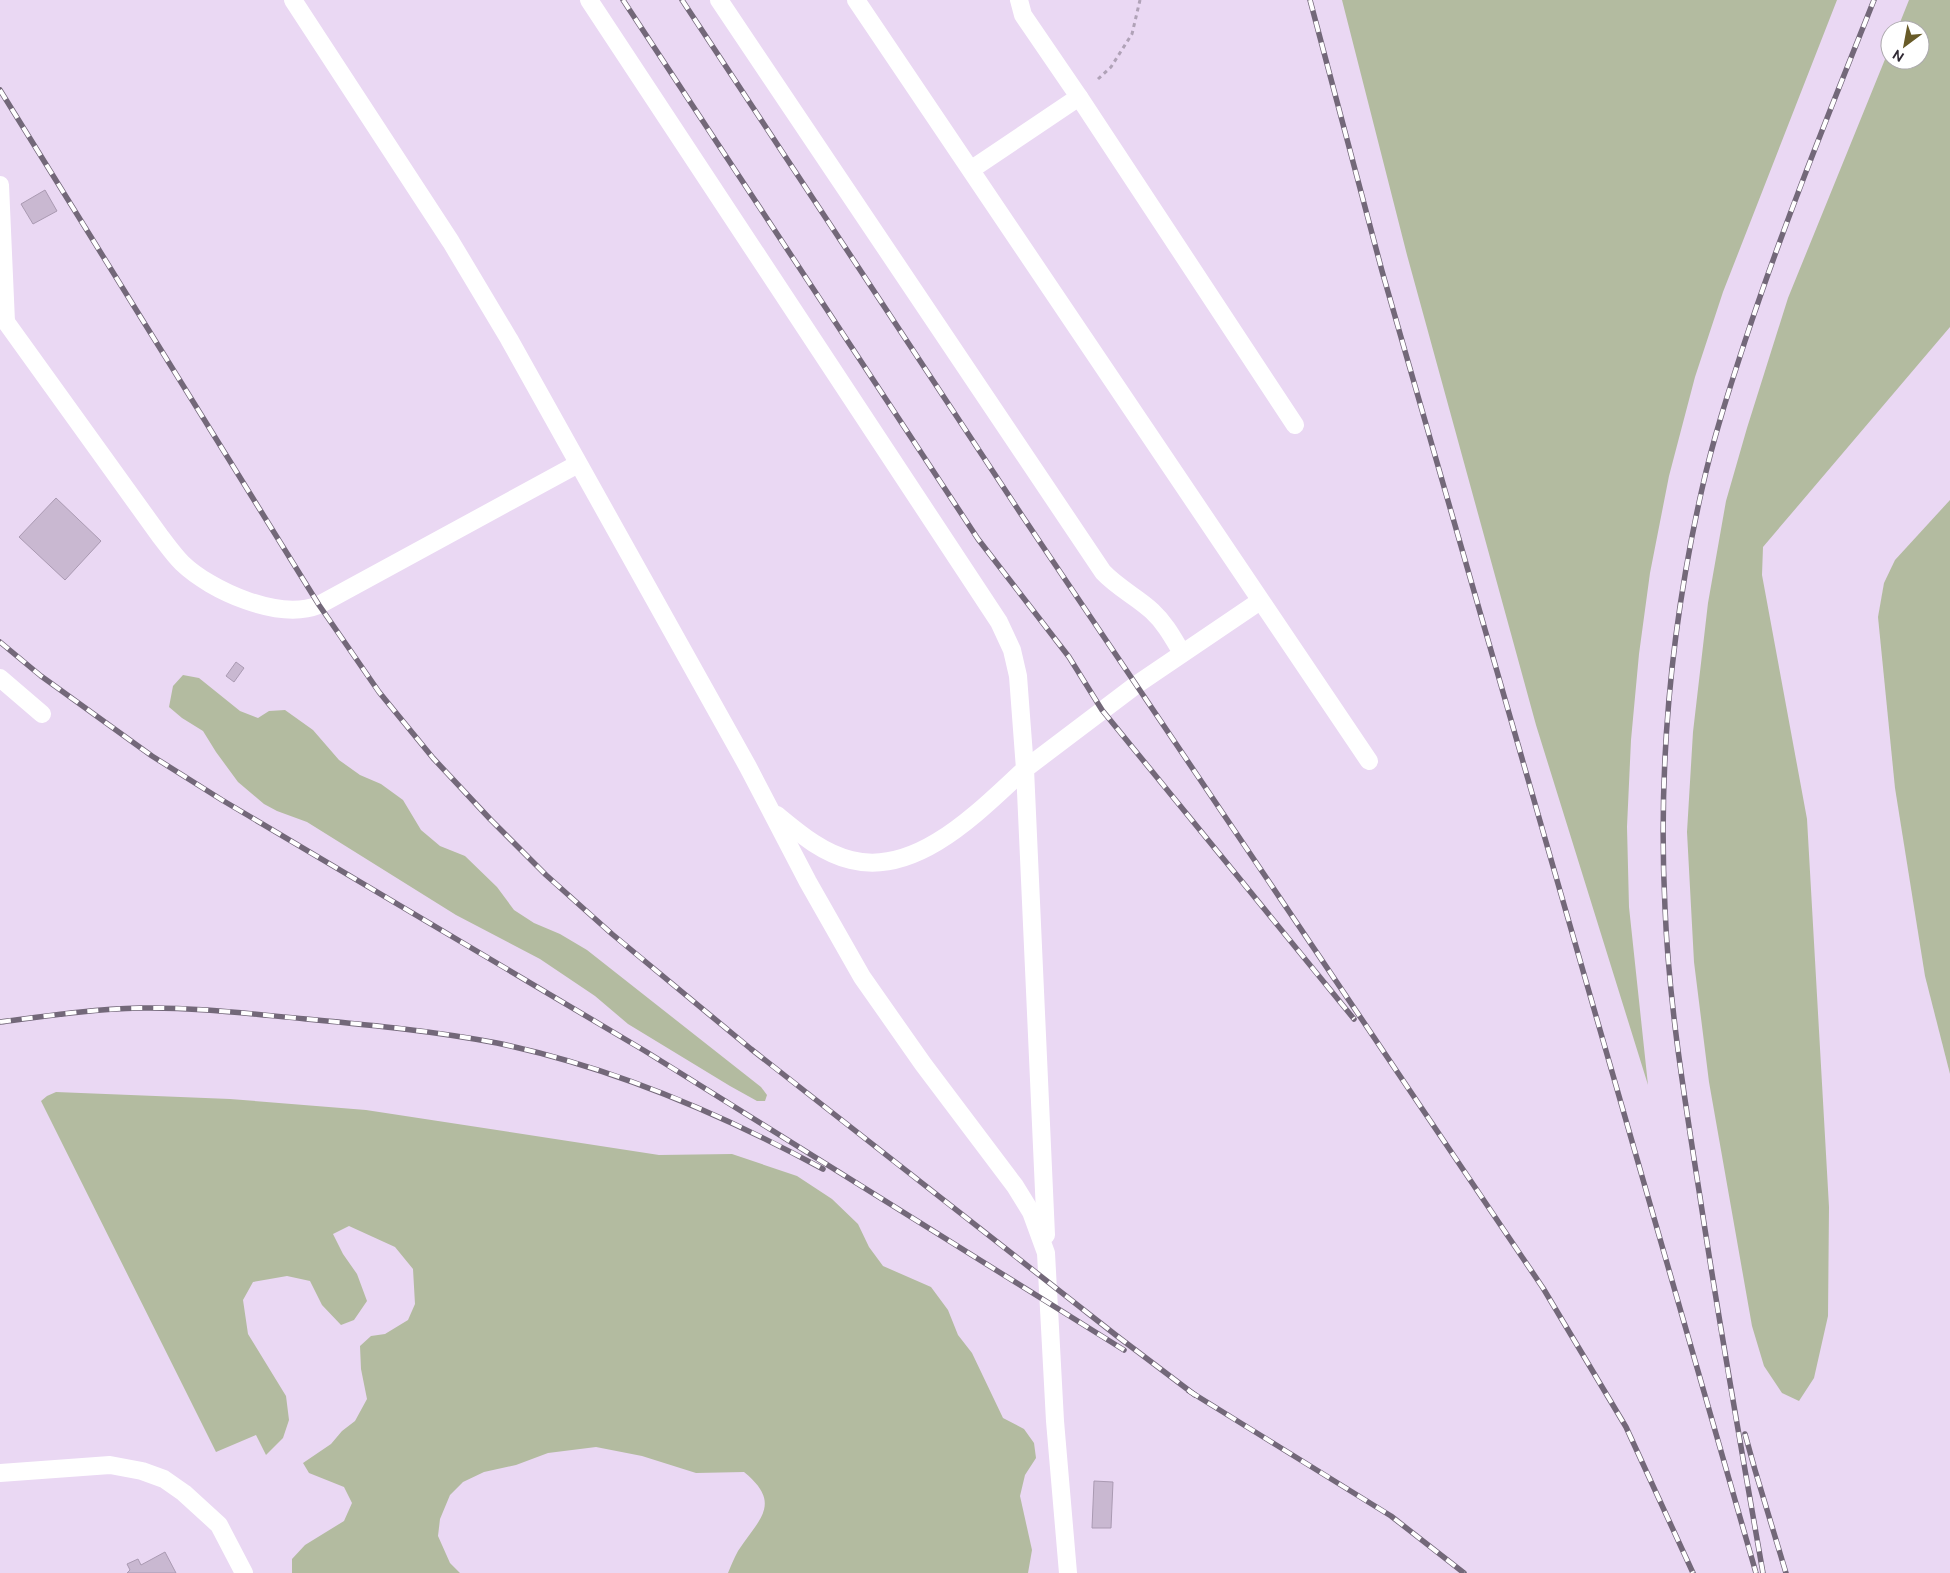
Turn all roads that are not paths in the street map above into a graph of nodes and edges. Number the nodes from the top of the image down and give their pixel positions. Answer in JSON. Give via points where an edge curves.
{"nodes":[{"id":1,"x":293,"y":0,"type":"edge"},
{"id":2,"x":589,"y":0,"type":"edge"},
{"id":3,"x":719,"y":0,"type":"edge"},
{"id":4,"x":856,"y":0,"type":"edge"},
{"id":5,"x":1019,"y":0,"type":"edge"},
{"id":6,"x":1079,"y":97,"type":"junction"},
{"id":7,"x":972,"y":169,"type":"junction"},
{"id":8,"x":0,"y":185,"type":"edge"},
{"id":9,"x":3,"y":319,"type":"edge"},
{"id":10,"x":1294,"y":425,"type":"dead end"},
{"id":11,"x":578,"y":464,"type":"junction"},
{"id":12,"x":1260,"y":601,"type":"junction"},
{"id":13,"x":1182,"y":653,"type":"junction"},
{"id":14,"x":0,"y":678,"type":"edge"},
{"id":15,"x":42,"y":714,"type":"dead end"},
{"id":16,"x":1369,"y":761,"type":"dead end"},
{"id":17,"x":1025,"y":769,"type":"junction"},
{"id":18,"x":769,"y":808,"type":"junction"},
{"id":19,"x":1046,"y":1253,"type":"junction"},
{"id":20,"x":0,"y":1473,"type":"edge"},
{"id":21,"x":244,"y":1573,"type":"edge"},
{"id":22,"x":1068,"y":1573,"type":"edge"}],
"edges":[{"from":1,"to":11,"type":"lane","via":[[451,242]]},
{"from":2,"to":17,"type":"lane","via":[[999,622],[1012,650],[1018,676]]},
{"from":3,"to":13,"type":"lane","via":[[1103,572],[1114,584],[1152,610]]},
{"from":4,"to":7,"type":"lane"},
{"from":5,"to":6,"type":"lane","via":[[1023,15]]},
{"from":6,"to":7,"type":"lane"},
{"from":6,"to":10,"type":"lane"},
{"from":7,"to":12,"type":"lane"},
{"from":8,"to":9,"type":"lane"},
{"from":9,"to":11,"type":"lane","via":[[182,563],[211,584],[248,601],[308,610]]},
{"from":11,"to":18,"type":"lane"},
{"from":12,"to":13,"type":"lane"},
{"from":12,"to":16,"type":"lane"},
{"from":13,"to":17,"type":"lane"},
{"from":14,"to":15,"type":"lane"},
{"from":17,"to":18,"type":"lane","via":[[940,840],[909,856],[879,863],[851,860],[821,848]]},
{"from":17,"to":19,"type":"lane"},
{"from":18,"to":19,"type":"lane","via":[[862,977],[1014,1186],[1031,1212]]},
{"from":19,"to":22,"type":"lane","via":[[1052,1378]]},
{"from":20,"to":21,"type":"lane","via":[[110,1465],[164,1479],[219,1525]]}]}
